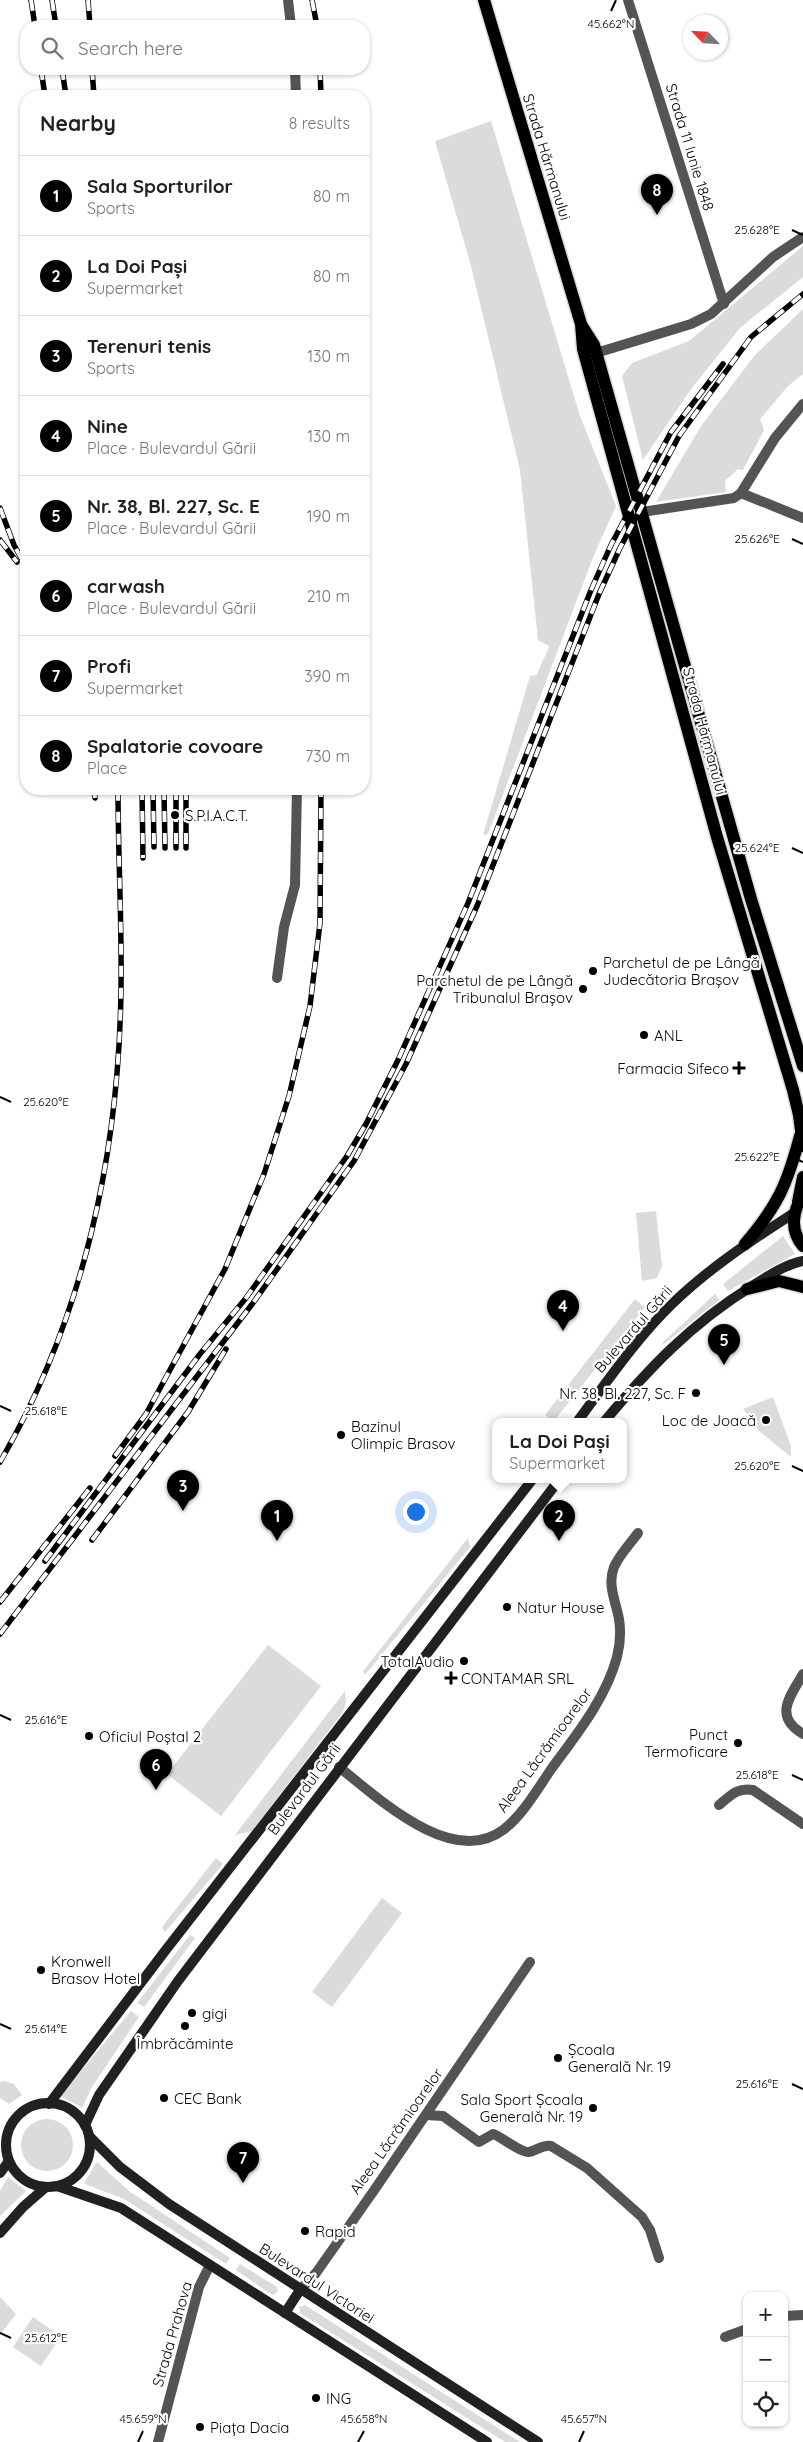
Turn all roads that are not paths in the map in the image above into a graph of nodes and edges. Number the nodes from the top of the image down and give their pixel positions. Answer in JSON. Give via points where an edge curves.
{"nodes":[{"id":1,"x":288,"y":0,"type":"edge"},
{"id":2,"x":484,"y":0,"type":"edge"},
{"id":3,"x":628,"y":0,"type":"edge"},
{"id":4,"x":290,"y":20,"type":"edge"},
{"id":5,"x":295,"y":75,"type":"edge"},
{"id":6,"x":296,"y":90,"type":"edge"},
{"id":7,"x":803,"y":237,"type":"edge"},
{"id":8,"x":724,"y":304,"type":"junction"},
{"id":9,"x":581,"y":324,"type":"junction"},
{"id":10,"x":596,"y":353,"type":"junction"},
{"id":11,"x":803,"y":404,"type":"edge"},
{"id":12,"x":741,"y":493,"type":"junction"},
{"id":13,"x":642,"y":512,"type":"junction"},
{"id":14,"x":803,"y":518,"type":"edge"},
{"id":15,"x":296,"y":795,"type":"edge"},
{"id":16,"x":277,"y":978,"type":"dead end"},
{"id":17,"x":803,"y":1066,"type":"edge"},
{"id":18,"x":801,"y":1131,"type":"junction"},
{"id":19,"x":803,"y":1146,"type":"edge"},
{"id":20,"x":803,"y":1177,"type":"edge"},
{"id":21,"x":799,"y":1204,"type":"edge"},
{"id":22,"x":745,"y":1244,"type":"junction"},
{"id":23,"x":803,"y":1246,"type":"edge"},
{"id":24,"x":803,"y":1262,"type":"edge"},
{"id":25,"x":803,"y":1287,"type":"edge"},
{"id":26,"x":747,"y":1289,"type":"junction"},
{"id":27,"x":580,"y":1418,"type":"edge"},
{"id":28,"x":607,"y":1418,"type":"edge"},
{"id":29,"x":530,"y":1483,"type":"edge"},
{"id":30,"x":557,"y":1483,"type":"edge"},
{"id":31,"x":638,"y":1533,"type":"dead end"},
{"id":32,"x":803,"y":1674,"type":"edge"},
{"id":33,"x":803,"y":1734,"type":"edge"},
{"id":34,"x":338,"y":1767,"type":"junction"},
{"id":35,"x":719,"y":1805,"type":"dead end"},
{"id":36,"x":803,"y":1824,"type":"edge"},
{"id":37,"x":530,"y":1962,"type":"dead end"},
{"id":38,"x":49,"y":2104,"type":"junction"},
{"id":39,"x":426,"y":2115,"type":"junction"},
{"id":40,"x":85,"y":2125,"type":"junction"},
{"id":41,"x":89,"y":2136,"type":"junction"},
{"id":42,"x":8,"y":2161,"type":"junction"},
{"id":43,"x":0,"y":2173,"type":"edge"},
{"id":44,"x":57,"y":2186,"type":"junction"},
{"id":45,"x":46,"y":2187,"type":"junction"},
{"id":46,"x":0,"y":2233,"type":"edge"},
{"id":47,"x":660,"y":2258,"type":"dead end"},
{"id":48,"x":210,"y":2265,"type":"junction"},
{"id":49,"x":300,"y":2290,"type":"junction"},
{"id":50,"x":285,"y":2313,"type":"junction"},
{"id":51,"x":788,"y":2316,"type":"edge"},
{"id":52,"x":803,"y":2316,"type":"edge"},
{"id":53,"x":743,"y":2330,"type":"edge"},
{"id":54,"x":725,"y":2336,"type":"dead end"},
{"id":55,"x":158,"y":2442,"type":"edge"},
{"id":56,"x":487,"y":2442,"type":"edge"},
{"id":57,"x":538,"y":2442,"type":"edge"}],
"edges":[{"from":1,"to":4,"type":"street"},
{"from":2,"to":9,"type":"main road","name":"Strada Hărmanului"},
{"from":3,"to":8,"type":"street","name":"Strada 11 Iunie 1848"},
{"from":5,"to":6,"type":"street"},
{"from":7,"to":8,"type":"street","via":[[773,257]]},
{"from":8,"to":10,"type":"street","via":[[691,324]]},
{"from":9,"to":10,"type":"main road","name":"Strada Hărmanului"},
{"from":9,"to":18,"type":"main road","name":"Strada Hărmanului","via":[[586,358],[718,837],[793,1090]]},
{"from":10,"to":13,"type":"main road","name":"Strada Hărmanului"},
{"from":11,"to":12,"type":"street","via":[[775,438]]},
{"from":12,"to":13,"type":"street","via":[[734,498]]},
{"from":12,"to":14,"type":"street"},
{"from":13,"to":17,"type":"main road","name":"Strada Hărmanului","via":[[751,899]]},
{"from":15,"to":16,"type":"street","via":[[295,885],[284,927]]},
{"from":18,"to":19,"type":"main road","name":"Strada Hărmanului"},
{"from":18,"to":22,"type":"main road","via":[[784,1189]]},
{"from":20,"to":21,"type":"main road"},
{"from":21,"to":22,"type":"main road","name":"Bulevardul Gării"},
{"from":21,"to":23,"type":"main road","via":[[796,1236]]},
{"from":22,"to":27,"type":"main road","name":"Bulevardul Gării","via":[[671,1305]]},
{"from":24,"to":26,"type":"main road","via":[[782,1268]]},
{"from":25,"to":26,"type":"main road","via":[[779,1281]]},
{"from":26,"to":28,"type":"main road","via":[[682,1337]]},
{"from":29,"to":38,"type":"main road","name":"Bulevardul Gării"},
{"from":30,"to":34,"type":"main road","name":"Bulevardul Gării"},
{"from":31,"to":34,"type":"street","name":"Aleea Lăcrămioarelor","via":[[614,1569],[612,1587],[620,1633],[617,1656],[604,1692],[524,1807],[503,1830],[488,1838],[457,1841],[425,1830]]},
{"from":32,"to":33,"type":"street","via":[[786,1709],[789,1723]]},
{"from":34,"to":40,"type":"main road","name":"Bulevardul Gării","via":[[150,2020],[99,2094]]},
{"from":35,"to":36,"type":"street","via":[[738,1789],[746,1788]]},
{"from":37,"to":39,"type":"street","name":"Aleea Lăcrămioarelor"},
{"from":38,"to":40,"type":"main road","via":[[69,2110]]},
{"from":38,"to":42,"type":"main road","via":[[26,2110],[14,2122],[6,2137]]},
{"from":39,"to":47,"type":"street","via":[[443,2116],[479,2142],[493,2134],[524,2152],[551,2146],[587,2168],[642,2217]]},
{"from":39,"to":49,"type":"street","name":"Aleea Lăcrămioarelor","via":[[316,2273]]},
{"from":40,"to":41,"type":"main road"},
{"from":41,"to":44,"type":"main road","via":[[85,2164],[74,2177]]},
{"from":41,"to":49,"type":"main road","name":"Bulevardul Victoriei","via":[[136,2180]]},
{"from":42,"to":43,"type":"main road"},
{"from":42,"to":45,"type":"main road","via":[[25,2180]]},
{"from":44,"to":45,"type":"main road"},
{"from":44,"to":48,"type":"main road","via":[[120,2208]]},
{"from":45,"to":46,"type":"main road"},
{"from":48,"to":50,"type":"main road"},
{"from":48,"to":55,"type":"street","name":"Strada Prahova","via":[[199,2287]]},
{"from":49,"to":50,"type":"main road"},
{"from":49,"to":57,"type":"main road","name":"Bulevardul Victoriei"},
{"from":50,"to":56,"type":"main road"},
{"from":51,"to":52,"type":"street"},
{"from":53,"to":54,"type":"street"}]}
